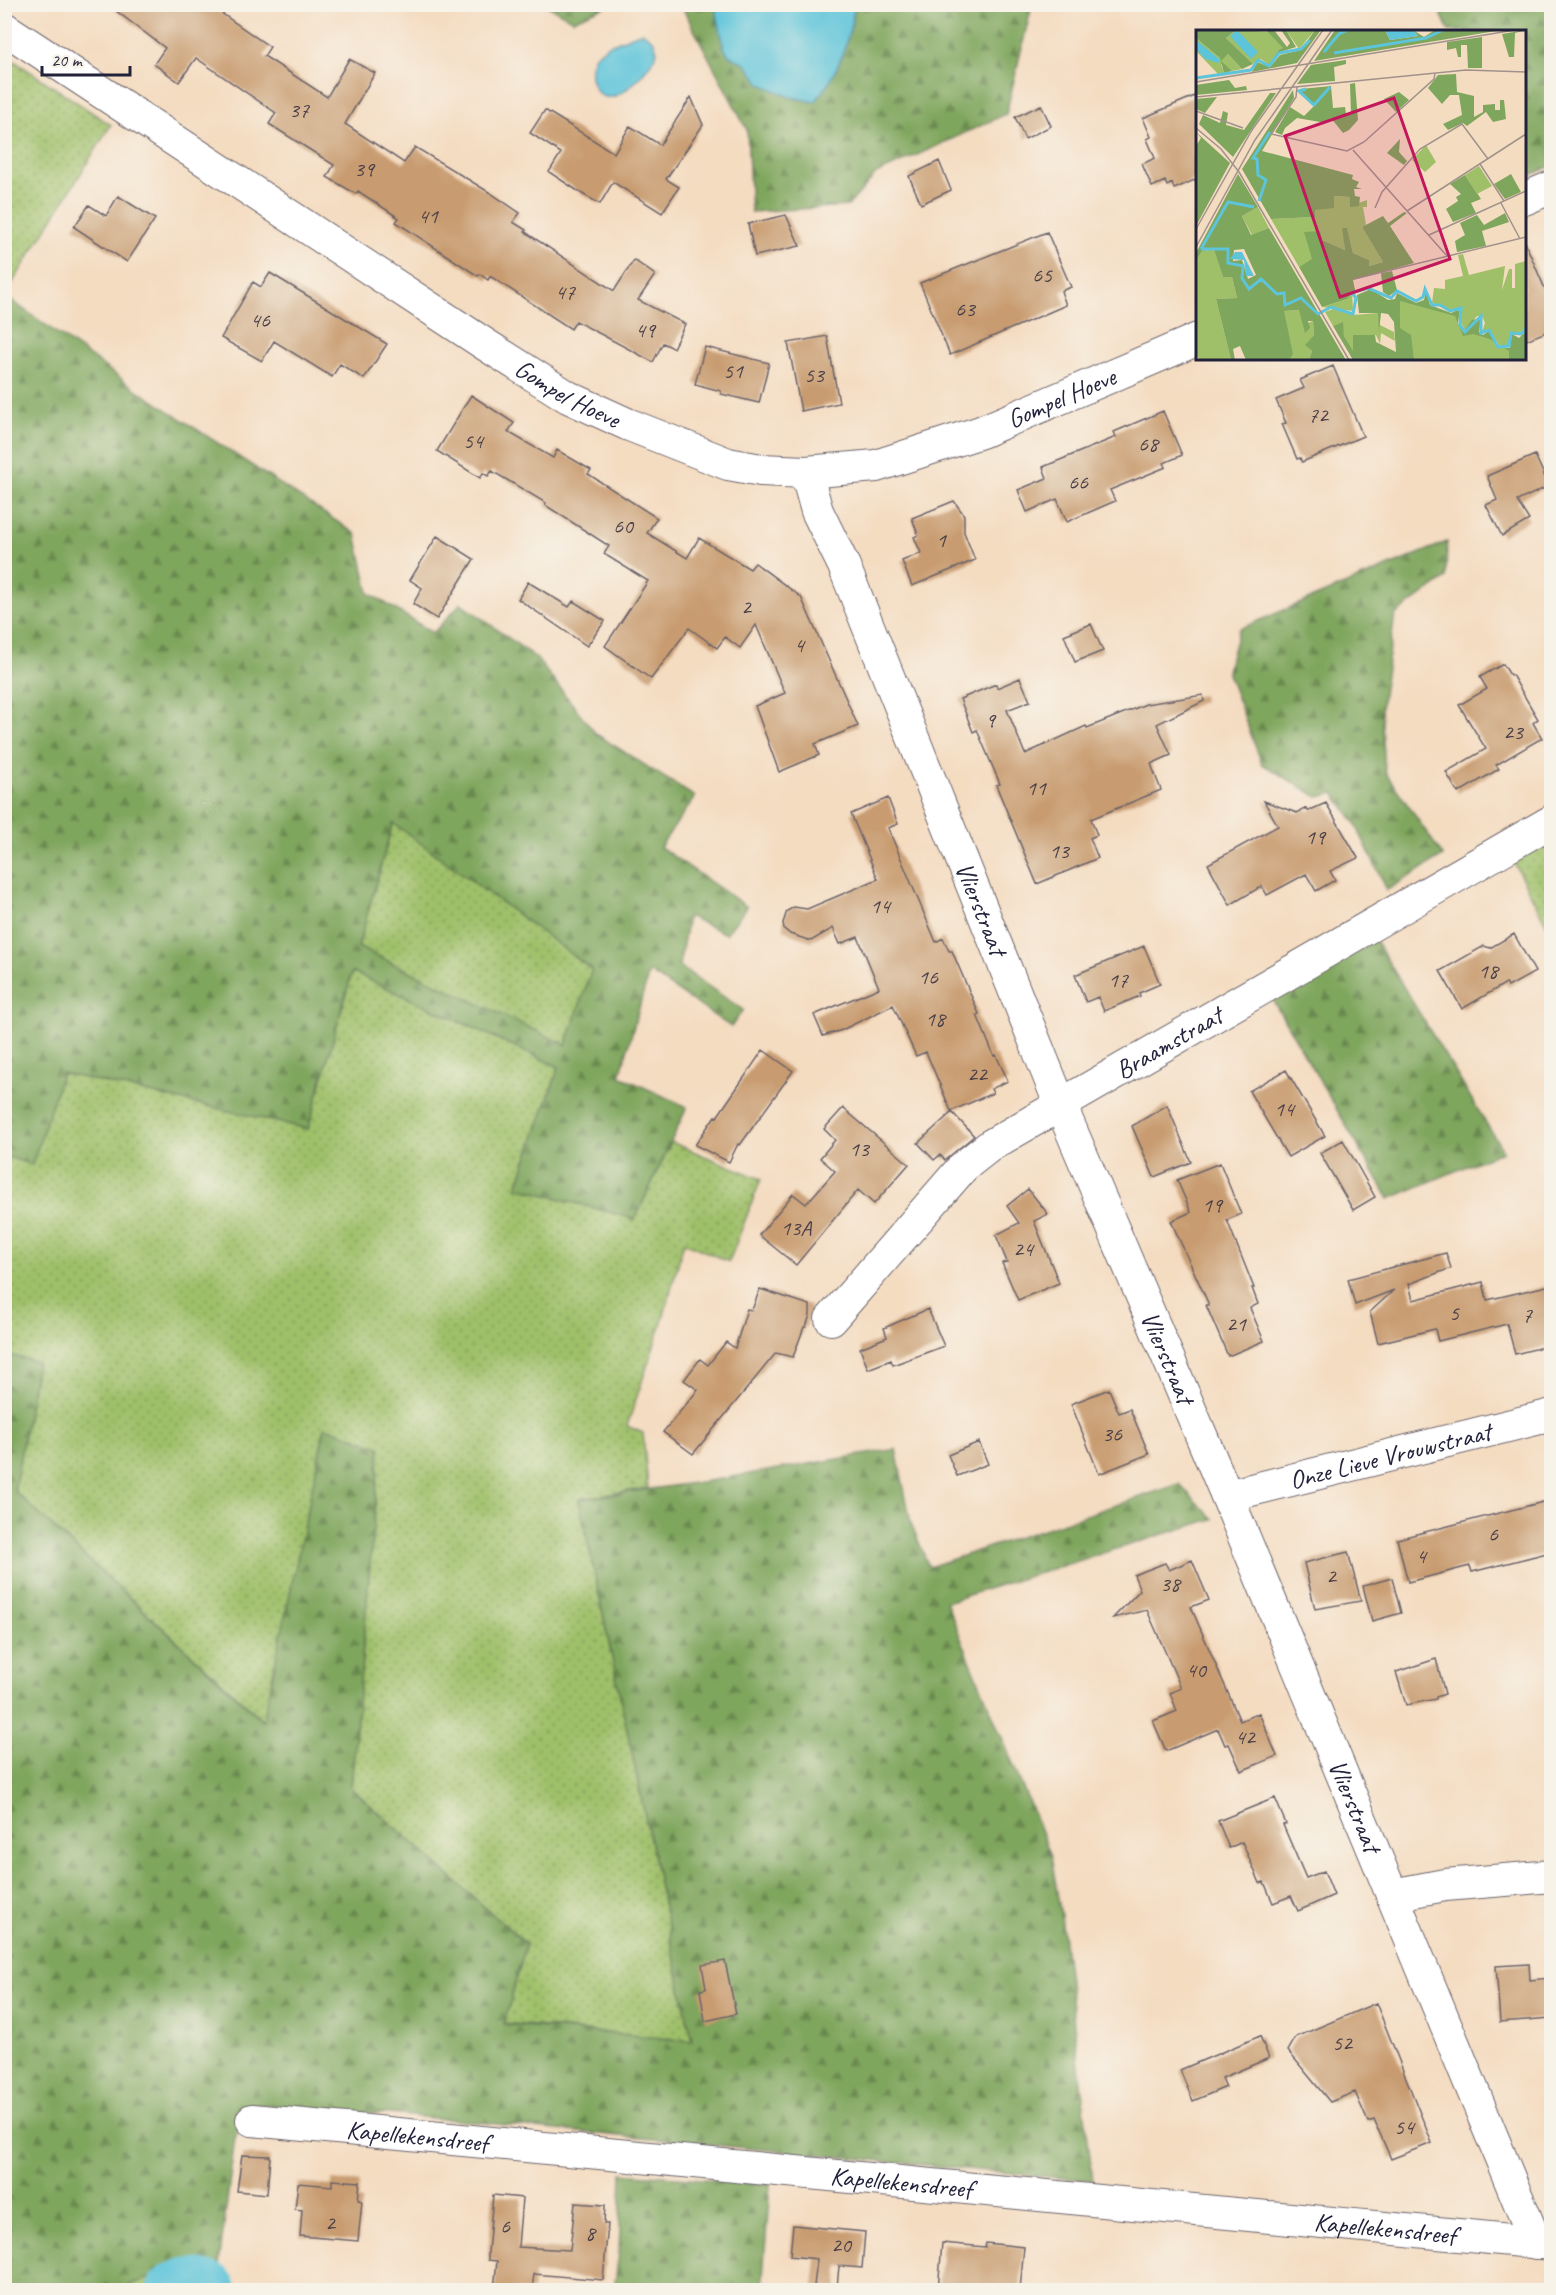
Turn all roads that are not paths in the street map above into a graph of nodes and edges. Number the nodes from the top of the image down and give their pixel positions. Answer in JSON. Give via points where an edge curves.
{"nodes":[{"id":1,"x":4,"y":28,"type":"edge"},
{"id":2,"x":1551,"y":187,"type":"edge"},
{"id":3,"x":1526,"y":198,"type":"edge"},
{"id":4,"x":1196,"y":339,"type":"edge"},
{"id":5,"x":806,"y":472,"type":"junction"},
{"id":6,"x":1551,"y":821,"type":"edge"},
{"id":7,"x":1060,"y":1104,"type":"junction"},
{"id":8,"x":831,"y":1319,"type":"dead end"},
{"id":9,"x":1551,"y":1415,"type":"edge"},
{"id":10,"x":1227,"y":1496,"type":"junction"},
{"id":11,"x":1551,"y":1876,"type":"edge"},
{"id":12,"x":1392,"y":1895,"type":"junction"},
{"id":13,"x":252,"y":2120,"type":"dead end"},
{"id":14,"x":1544,"y":2243,"type":"edge"}],
"edges":[{"from":1,"to":5,"type":"street","name":"Gompel Hoeve","via":[[568,397],[728,464]]},
{"from":2,"to":3,"type":"street"},
{"from":4,"to":5,"type":"street","name":"Gompel Hoeve","via":[[981,432],[876,466]]},
{"from":5,"to":7,"type":"street","name":"Vlierstraat","via":[[817,510],[844,566]]},
{"from":6,"to":7,"type":"street","name":"Braamstraat"},
{"from":7,"to":8,"type":"street","name":"Braamstraat","via":[[991,1145],[963,1167]]},
{"from":7,"to":10,"type":"street","name":"Vlierstraat"},
{"from":9,"to":10,"type":"street","name":"Onze Lieve Vrouwstraat"},
{"from":10,"to":12,"type":"street","name":"Vlierstraat"},
{"from":11,"to":12,"type":"street","via":[[1445,1885]]},
{"from":12,"to":14,"type":"street","name":"Vlierstraat"},
{"from":13,"to":14,"type":"street","name":"Kapellekensdreef"}]}
